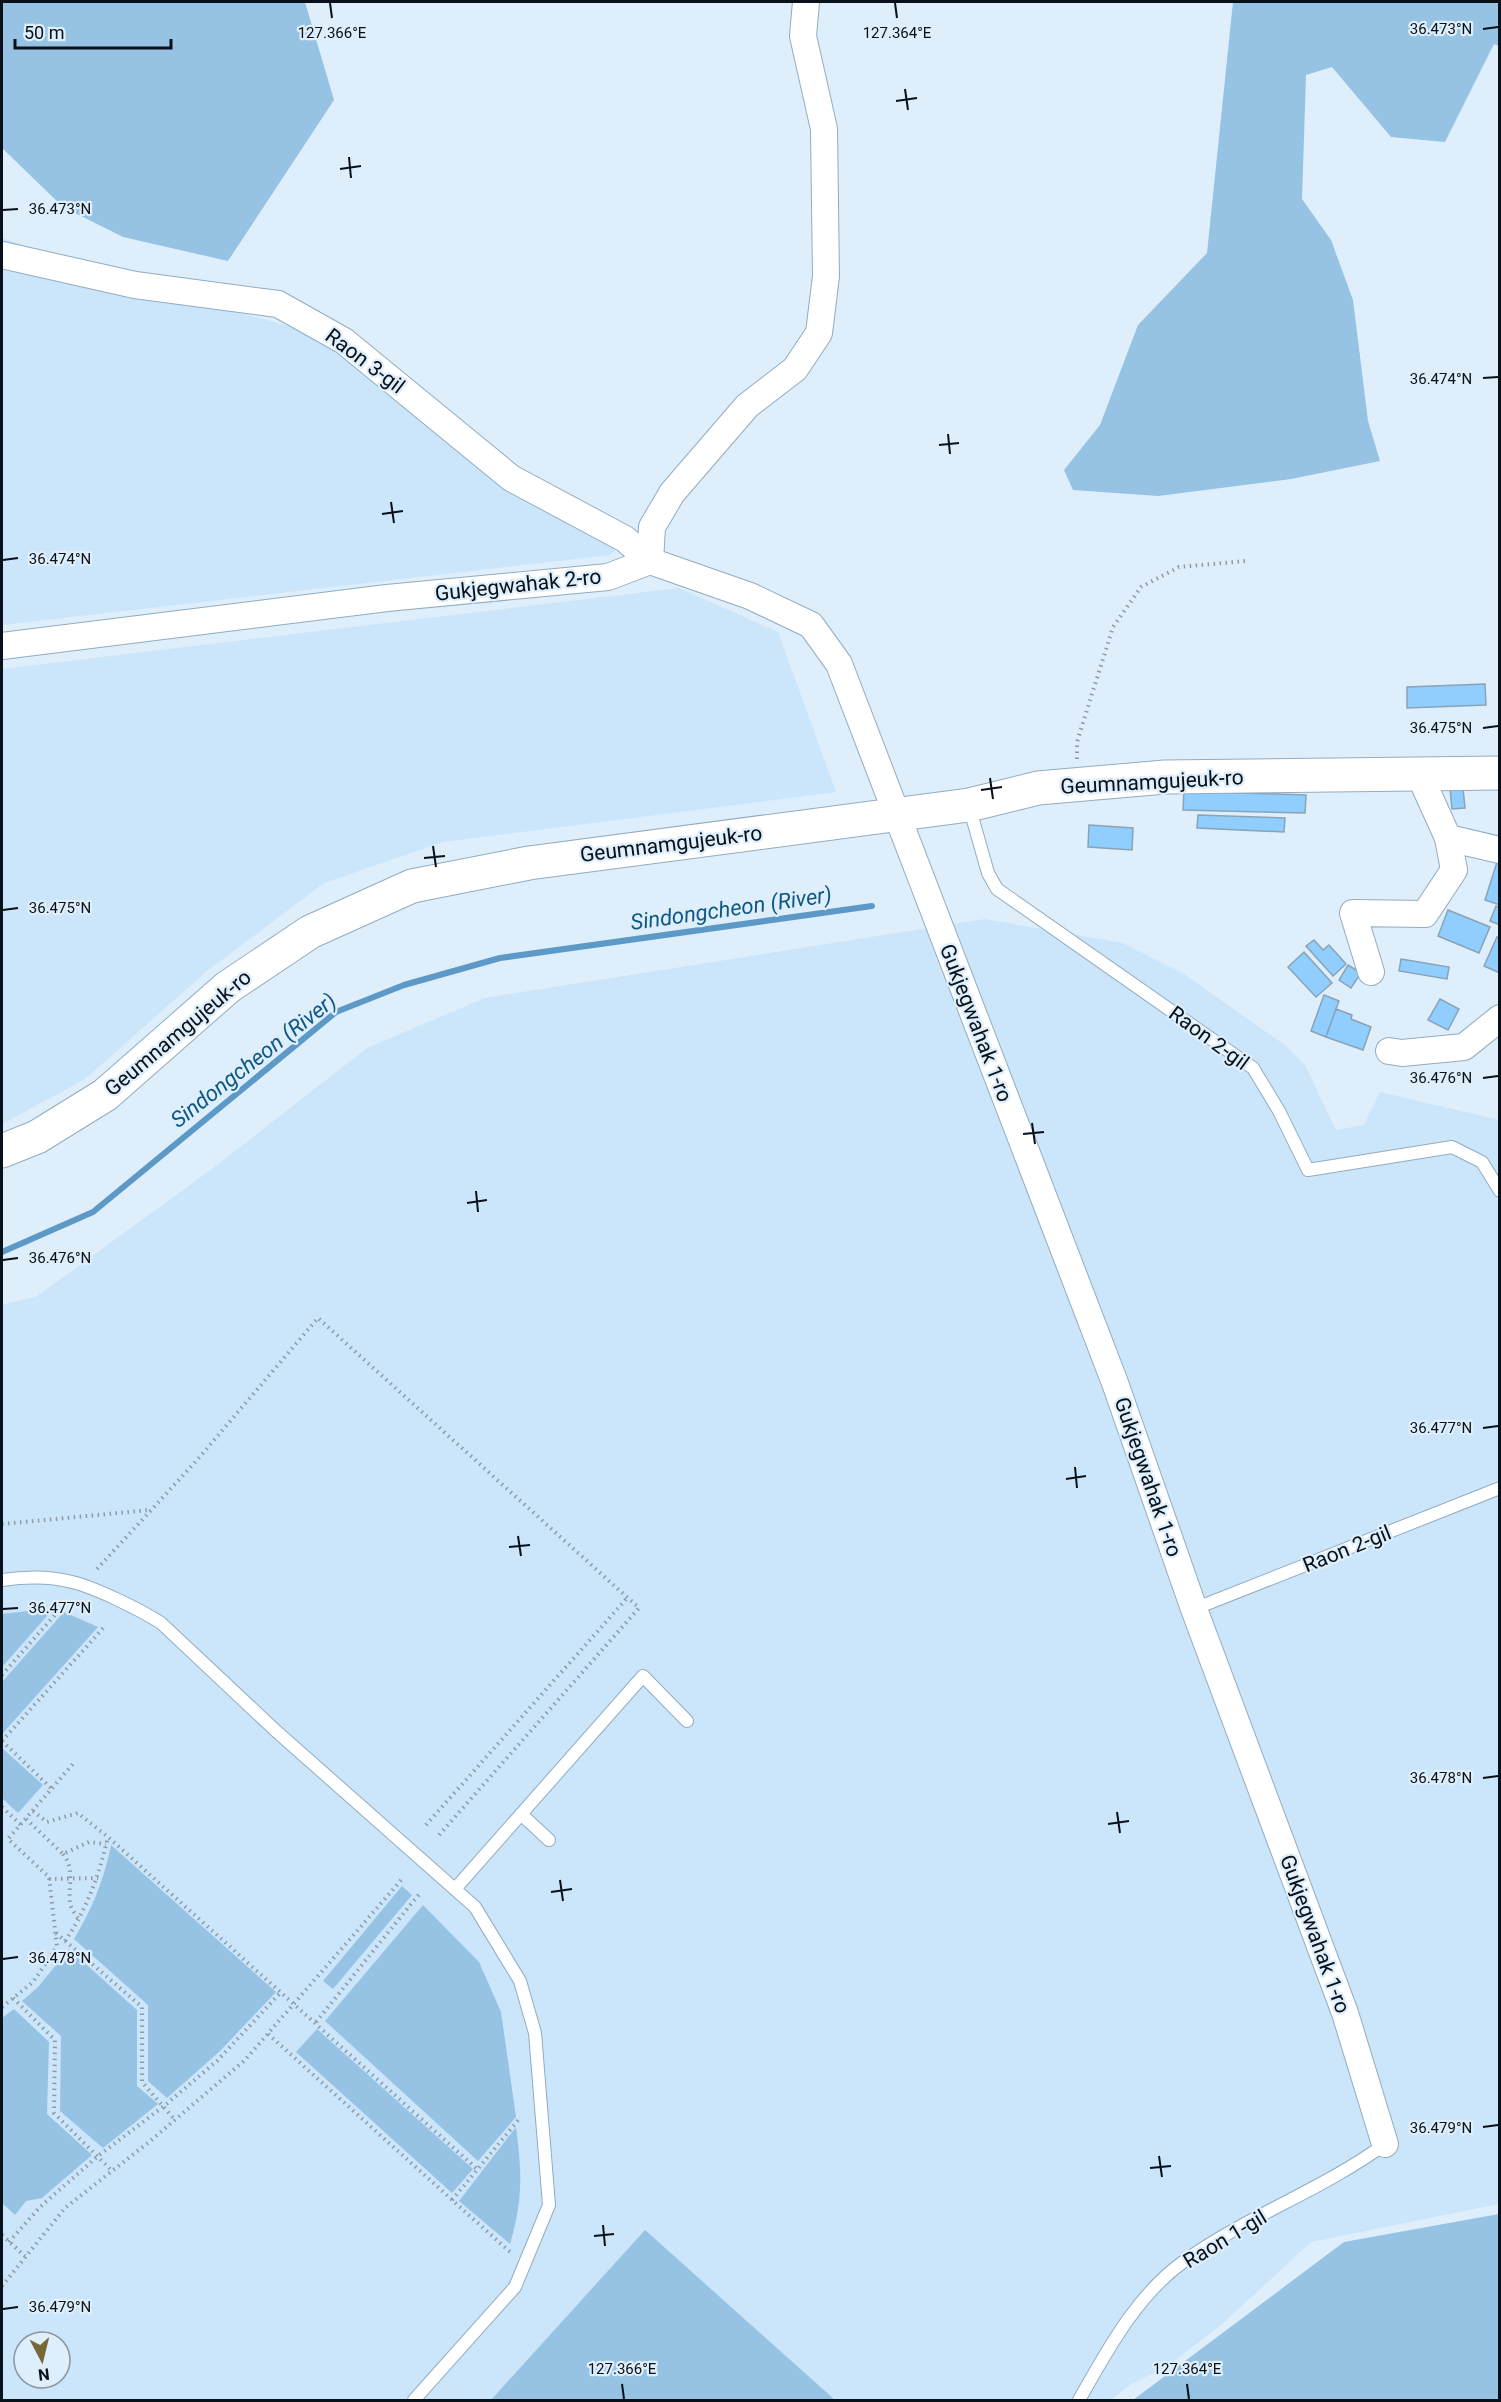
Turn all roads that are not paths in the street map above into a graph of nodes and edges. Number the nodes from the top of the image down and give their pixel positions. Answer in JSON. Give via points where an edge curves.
{"nodes":[{"id":1,"x":806,"y":2,"type":"edge"},
{"id":2,"x":2,"y":255,"type":"edge"},
{"id":3,"x":650,"y":561,"type":"junction"},
{"id":4,"x":2,"y":646,"type":"edge"},
{"id":5,"x":1500,"y":773,"type":"edge"},
{"id":6,"x":1420,"y":776,"type":"junction"},
{"id":7,"x":969,"y":805,"type":"junction"},
{"id":8,"x":896,"y":816,"type":"junction"},
{"id":9,"x":1448,"y":838,"type":"junction"},
{"id":10,"x":1500,"y":850,"type":"edge"},
{"id":11,"x":1371,"y":972,"type":"dead end"},
{"id":12,"x":1500,"y":1018,"type":"edge"},
{"id":13,"x":1389,"y":1051,"type":"dead end"},
{"id":14,"x":2,"y":1151,"type":"edge"},
{"id":15,"x":1500,"y":1191,"type":"edge"},
{"id":16,"x":1500,"y":1488,"type":"edge"},
{"id":17,"x":2,"y":1580,"type":"edge"},
{"id":18,"x":1194,"y":1609,"type":"junction"},
{"id":19,"x":687,"y":1721,"type":"dead end"},
{"id":20,"x":521,"y":1815,"type":"junction"},
{"id":21,"x":549,"y":1840,"type":"dead end"},
{"id":22,"x":455,"y":1889,"type":"junction"},
{"id":23,"x":1385,"y":2144,"type":"joint"},
{"id":24,"x":414,"y":2400,"type":"edge"},
{"id":25,"x":1079,"y":2400,"type":"edge"}],
"edges":[{"from":1,"to":3,"type":"street","via":[[803,36],[824,129],[826,276],[819,333],[795,369],[747,406],[672,493],[652,527]]},
{"from":2,"to":3,"type":"street","name":"Raon 3-gil","via":[[135,285],[278,304],[344,341],[511,477],[625,539]]},
{"from":3,"to":4,"type":"street","name":"Gukjegwahak 2-ro","via":[[608,577],[387,598]]},
{"from":3,"to":8,"type":"street","via":[[750,596],[810,625],[839,664]]},
{"from":5,"to":6,"type":"main road","name":"Geumnamgujeuk-ro"},
{"from":6,"to":7,"type":"main road","name":"Geumnamgujeuk-ro","via":[[1165,777],[1038,788]]},
{"from":6,"to":9,"type":"street"},
{"from":7,"to":8,"type":"main road","name":"Geumnamgujeuk-ro"},
{"from":7,"to":15,"type":"lane","name":"Raon 2-gil","via":[[988,873],[997,889],[1253,1068],[1308,1170],[1452,1147],[1482,1162]]},
{"from":8,"to":14,"type":"main road","name":"Geumnamgujeuk-ro","via":[[551,860],[412,886],[310,932],[228,987],[105,1095],[37,1137]]},
{"from":8,"to":18,"type":"street","name":"Gukjegwahak 1-ro","via":[[1115,1383]]},
{"from":9,"to":10,"type":"street"},
{"from":9,"to":11,"type":"street","via":[[1454,870],[1425,914],[1353,913]]},
{"from":12,"to":13,"type":"street","via":[[1464,1047]]},
{"from":16,"to":18,"type":"lane","name":"Raon 2-gil"},
{"from":17,"to":22,"type":"lane","via":[[72,1582],[161,1623]]},
{"from":18,"to":23,"type":"street","name":"Gukjegwahak 1-ro","via":[[1345,2013]]},
{"from":19,"to":20,"type":"lane","via":[[643,1676]]},
{"from":20,"to":21,"type":"lane"},
{"from":20,"to":22,"type":"lane"},
{"from":22,"to":24,"type":"lane","via":[[475,1906],[520,1981],[535,2033],[549,2205],[515,2287]]},
{"from":23,"to":25,"type":"lane","name":"Raon 1-gil","via":[[1353,2168],[1182,2263],[1139,2304]]}]}
